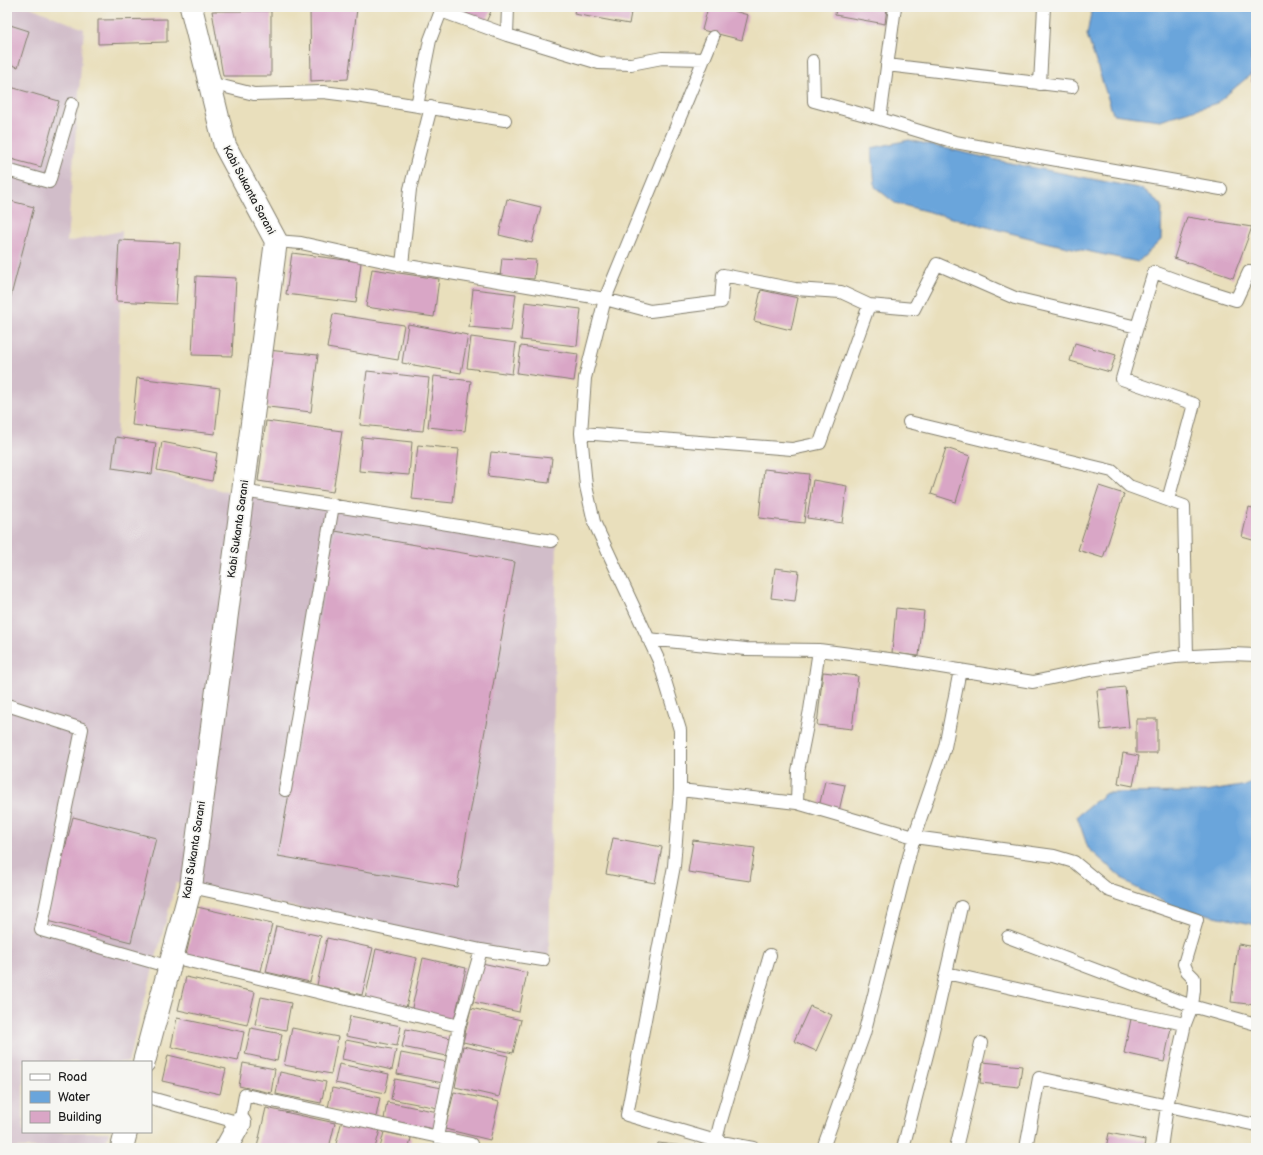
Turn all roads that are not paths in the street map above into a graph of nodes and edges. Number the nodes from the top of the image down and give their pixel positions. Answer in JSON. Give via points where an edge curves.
{"nodes":[{"id":1,"x":191,"y":7,"type":"edge"},
{"id":2,"x":508,"y":7,"type":"edge"},
{"id":3,"x":894,"y":7,"type":"edge"},
{"id":4,"x":1044,"y":7,"type":"edge"},
{"id":5,"x":506,"y":35,"type":"junction"},
{"id":6,"x":712,"y":37,"type":"dead end"},
{"id":7,"x":704,"y":59,"type":"junction"},
{"id":8,"x":813,"y":61,"type":"dead end"},
{"id":9,"x":887,"y":65,"type":"junction"},
{"id":10,"x":210,"y":83,"type":"junction"},
{"id":11,"x":1040,"y":84,"type":"junction"},
{"id":12,"x":1072,"y":87,"type":"dead end"},
{"id":13,"x":72,"y":104,"type":"dead end"},
{"id":14,"x":417,"y":106,"type":"junction"},
{"id":15,"x":431,"y":107,"type":"junction"},
{"id":16,"x":880,"y":119,"type":"junction"},
{"id":17,"x":504,"y":120,"type":"dead end"},
{"id":18,"x":7,"y":170,"type":"edge"},
{"id":19,"x":1221,"y":189,"type":"dead end"},
{"id":20,"x":276,"y":241,"type":"junction"},
{"id":21,"x":402,"y":265,"type":"junction"},
{"id":22,"x":1256,"y":273,"type":"edge"},
{"id":23,"x":605,"y":299,"type":"junction"},
{"id":24,"x":869,"y":305,"type":"junction"},
{"id":25,"x":1137,"y":327,"type":"junction"},
{"id":26,"x":909,"y":422,"type":"dead end"},
{"id":27,"x":581,"y":433,"type":"junction"},
{"id":28,"x":243,"y":491,"type":"junction"},
{"id":29,"x":1168,"y":500,"type":"junction"},
{"id":30,"x":333,"y":505,"type":"junction"},
{"id":31,"x":552,"y":541,"type":"dead end"},
{"id":32,"x":648,"y":639,"type":"junction"},
{"id":33,"x":819,"y":650,"type":"junction"},
{"id":34,"x":1256,"y":655,"type":"edge"},
{"id":35,"x":1187,"y":656,"type":"junction"},
{"id":36,"x":960,"y":670,"type":"junction"},
{"id":37,"x":7,"y":705,"type":"edge"},
{"id":38,"x":285,"y":790,"type":"dead end"},
{"id":39,"x":680,"y":790,"type":"junction"},
{"id":40,"x":797,"y":803,"type":"junction"},
{"id":41,"x":914,"y":837,"type":"junction"},
{"id":42,"x":191,"y":887,"type":"junction"},
{"id":43,"x":961,"y":907,"type":"dead end"},
{"id":44,"x":1008,"y":937,"type":"dead end"},
{"id":45,"x":481,"y":950,"type":"junction"},
{"id":46,"x":770,"y":955,"type":"dead end"},
{"id":47,"x":543,"y":960,"type":"dead end"},
{"id":48,"x":171,"y":962,"type":"junction"},
{"id":49,"x":946,"y":973,"type":"junction"},
{"id":50,"x":1192,"y":1006,"type":"junction"},
{"id":51,"x":1185,"y":1024,"type":"junction"},
{"id":52,"x":1256,"y":1024,"type":"edge"},
{"id":53,"x":459,"y":1026,"type":"junction"},
{"id":54,"x":981,"y":1044,"type":"dead end"},
{"id":55,"x":144,"y":1061,"type":"edge"},
{"id":56,"x":152,"y":1098,"type":"edge"},
{"id":57,"x":1167,"y":1106,"type":"junction"},
{"id":58,"x":240,"y":1123,"type":"junction"},
{"id":59,"x":1256,"y":1125,"type":"edge"},
{"id":60,"x":126,"y":1133,"type":"edge"},
{"id":61,"x":437,"y":1137,"type":"junction"},
{"id":62,"x":715,"y":1144,"type":"edge"},
{"id":63,"x":122,"y":1148,"type":"edge"},
{"id":64,"x":227,"y":1148,"type":"edge"},
{"id":65,"x":470,"y":1148,"type":"edge"},
{"id":66,"x":753,"y":1148,"type":"edge"},
{"id":67,"x":823,"y":1148,"type":"edge"},
{"id":68,"x":903,"y":1148,"type":"edge"},
{"id":69,"x":956,"y":1148,"type":"edge"},
{"id":70,"x":1026,"y":1148,"type":"edge"},
{"id":71,"x":1161,"y":1148,"type":"edge"}],
"edges":[{"from":1,"to":10,"type":"street","name":"Kabi Sukanta Sarani"},
{"from":2,"to":5,"type":"lane"},
{"from":3,"to":9,"type":"lane"},
{"from":4,"to":11,"type":"lane"},
{"from":5,"to":7,"type":"lane","via":[[599,63],[631,64],[662,58]]},
{"from":5,"to":14,"type":"lane","via":[[442,11],[430,40]]},
{"from":6,"to":7,"type":"lane"},
{"from":7,"to":23,"type":"lane"},
{"from":8,"to":16,"type":"lane","via":[[814,101]]},
{"from":9,"to":11,"type":"lane"},
{"from":9,"to":16,"type":"lane"},
{"from":10,"to":14,"type":"lane","via":[[254,94],[322,92]]},
{"from":10,"to":20,"type":"street","name":"Kabi Sukanta Sarani","via":[[225,146]]},
{"from":11,"to":12,"type":"lane"},
{"from":13,"to":18,"type":"lane","via":[[50,182]]},
{"from":14,"to":15,"type":"lane"},
{"from":15,"to":17,"type":"lane"},
{"from":15,"to":21,"type":"lane","via":[[410,190]]},
{"from":16,"to":19,"type":"lane","via":[[955,142]]},
{"from":20,"to":21,"type":"lane","via":[[301,243]]},
{"from":20,"to":28,"type":"street","name":"Kabi Sukanta Sarani"},
{"from":21,"to":23,"type":"lane"},
{"from":22,"to":25,"type":"lane","via":[[1249,272],[1236,300],[1154,272]]},
{"from":23,"to":24,"type":"lane","via":[[650,311],[721,302],[723,275],[795,289],[841,292]]},
{"from":23,"to":27,"type":"lane","via":[[585,378]]},
{"from":24,"to":25,"type":"lane","via":[[914,309],[937,264],[1015,298]]},
{"from":24,"to":27,"type":"lane","via":[[820,443],[792,450]]},
{"from":25,"to":29,"type":"lane","via":[[1122,379],[1194,404]]},
{"from":26,"to":29,"type":"lane","via":[[1112,471],[1129,486]]},
{"from":27,"to":32,"type":"lane","via":[[586,486],[594,522]]},
{"from":28,"to":30,"type":"lane"},
{"from":28,"to":42,"type":"street","name":"Kabi Sukanta Sarani"},
{"from":29,"to":35,"type":"lane","via":[[1184,506]]},
{"from":30,"to":31,"type":"lane"},
{"from":30,"to":38,"type":"lane"},
{"from":32,"to":33,"type":"lane","via":[[746,649]]},
{"from":32,"to":39,"type":"lane","via":[[659,661],[680,730]]},
{"from":33,"to":36,"type":"lane"},
{"from":33,"to":40,"type":"lane","via":[[798,771]]},
{"from":34,"to":35,"type":"lane"},
{"from":35,"to":36,"type":"lane","via":[[1090,670],[1034,682]]},
{"from":36,"to":41,"type":"lane","via":[[945,747]]},
{"from":37,"to":48,"type":"lane","via":[[82,729],[41,930]]},
{"from":39,"to":40,"type":"lane"},
{"from":39,"to":62,"type":"lane","via":[[674,866],[627,1115]]},
{"from":40,"to":41,"type":"lane"},
{"from":41,"to":50,"type":"lane","via":[[1054,856],[1074,862],[1108,890],[1197,920],[1184,964],[1194,978]]},
{"from":41,"to":67,"type":"lane","via":[[864,1034]]},
{"from":42,"to":45,"type":"lane"},
{"from":42,"to":48,"type":"street","name":"Kabi Sukanta Sarani"},
{"from":43,"to":49,"type":"lane"},
{"from":44,"to":50,"type":"lane"},
{"from":45,"to":47,"type":"lane"},
{"from":45,"to":53,"type":"lane"},
{"from":46,"to":62,"type":"lane"},
{"from":48,"to":53,"type":"lane"},
{"from":48,"to":55,"type":"street","name":"Kabi Sukanta Sarani"},
{"from":49,"to":51,"type":"lane"},
{"from":49,"to":68,"type":"lane"},
{"from":50,"to":51,"type":"lane"},
{"from":50,"to":52,"type":"lane"},
{"from":51,"to":57,"type":"lane"},
{"from":53,"to":61,"type":"lane"},
{"from":54,"to":69,"type":"lane"},
{"from":56,"to":58,"type":"lane"},
{"from":57,"to":59,"type":"lane"},
{"from":57,"to":70,"type":"lane","via":[[1039,1078]]},
{"from":57,"to":71,"type":"lane"},
{"from":58,"to":61,"type":"lane","via":[[245,1095]]},
{"from":58,"to":64,"type":"street"},
{"from":60,"to":63,"type":"street"},
{"from":61,"to":65,"type":"lane","via":[[471,1144]]},
{"from":62,"to":66,"type":"lane"}]}
